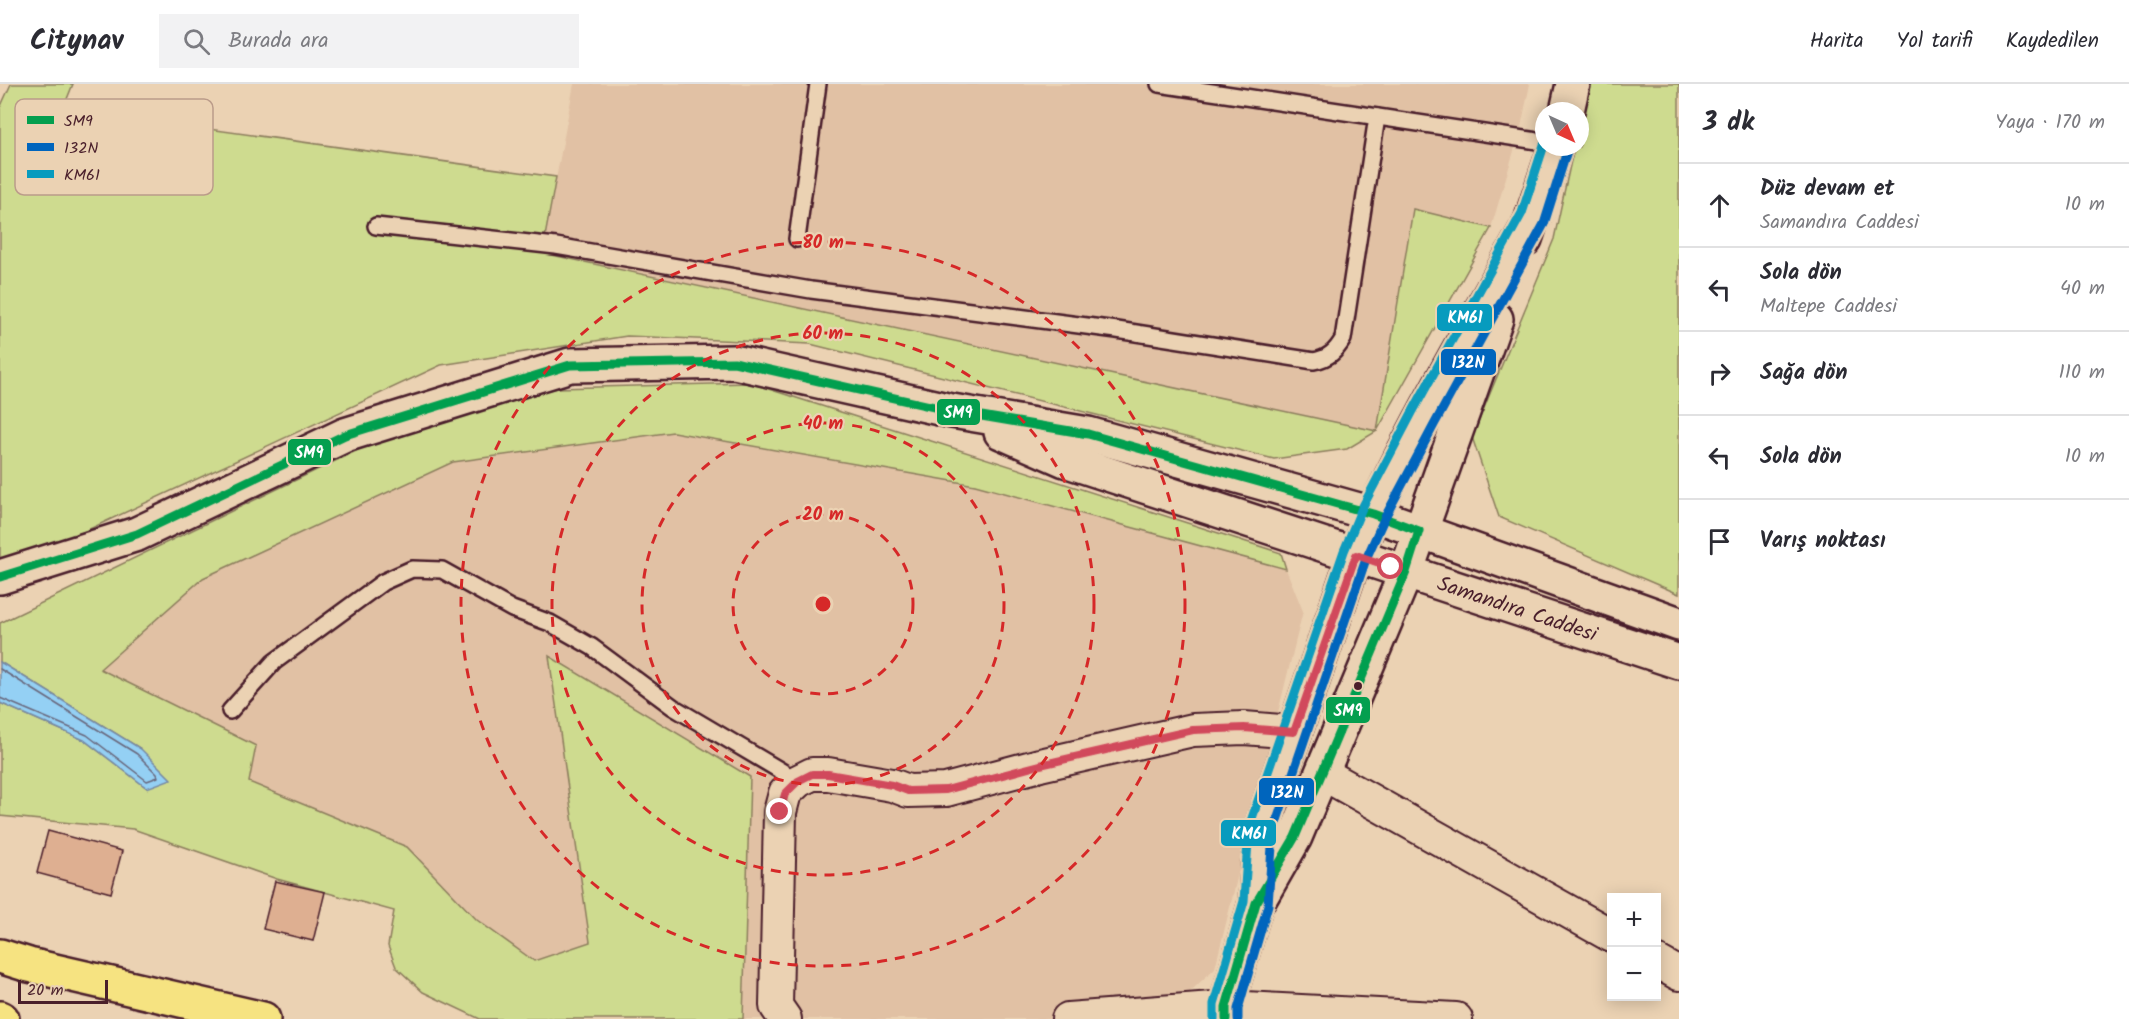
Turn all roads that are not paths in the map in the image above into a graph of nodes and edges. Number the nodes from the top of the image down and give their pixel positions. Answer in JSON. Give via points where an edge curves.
{"nodes":[{"id":1,"x":818,"y":84,"type":"edge"},
{"id":2,"x":1159,"y":84,"type":"edge"},
{"id":3,"x":1573,"y":84,"type":"edge"},
{"id":4,"x":1569,"y":102,"type":"edge"},
{"id":5,"x":1377,"y":117,"type":"junction"},
{"id":6,"x":1535,"y":141,"type":"edge"},
{"id":7,"x":1553,"y":156,"type":"edge"},
{"id":8,"x":1533,"y":218,"type":"junction"},
{"id":9,"x":376,"y":226,"type":"dead end"},
{"id":10,"x":797,"y":239,"type":"dead end"},
{"id":11,"x":952,"y":411,"type":"junction"},
{"id":12,"x":1373,"y":514,"type":"junction"},
{"id":13,"x":1419,"y":531,"type":"junction"},
{"id":14,"x":1356,"y":555,"type":"junction"},
{"id":15,"x":1406,"y":572,"type":"junction"},
{"id":16,"x":0,"y":577,"type":"edge"},
{"id":17,"x":1679,"y":624,"type":"edge"},
{"id":18,"x":1679,"y":662,"type":"edge"},
{"id":19,"x":230,"y":711,"type":"dead end"},
{"id":20,"x":1294,"y":732,"type":"junction"},
{"id":21,"x":1322,"y":772,"type":"junction"},
{"id":22,"x":798,"y":781,"type":"junction"},
{"id":23,"x":1256,"y":903,"type":"junction"},
{"id":24,"x":1607,"y":934,"type":"edge"},
{"id":25,"x":0,"y":956,"type":"edge"},
{"id":26,"x":1661,"y":964,"type":"edge"},
{"id":27,"x":1679,"y":974,"type":"edge"},
{"id":28,"x":1226,"y":1013,"type":"edge"},
{"id":29,"x":262,"y":1019,"type":"edge"},
{"id":30,"x":785,"y":1019,"type":"edge"},
{"id":31,"x":1068,"y":1019,"type":"edge"},
{"id":32,"x":1456,"y":1019,"type":"edge"}],
"edges":[{"from":1,"to":10,"type":"lane"},
{"from":2,"to":5,"type":"lane"},
{"from":3,"to":4,"type":"main road"},
{"from":5,"to":6,"type":"lane"},
{"from":5,"to":9,"type":"lane","via":[[1343,339],[1330,355],[1314,361],[1117,330],[811,290],[556,246]]},
{"from":7,"to":8,"type":"main road"},
{"from":8,"to":12,"type":"main road"},
{"from":8,"to":13,"type":"main road"},
{"from":11,"to":12,"type":"main road","name":"Samandıra Caddesi","via":[[1088,434]]},
{"from":11,"to":14,"type":"main road","name":"Samandıra Caddesi","via":[[1065,460]]},
{"from":11,"to":16,"type":"main road","via":[[734,362],[570,365],[345,435],[137,534]]},
{"from":12,"to":13,"type":"main road","name":"Samandıra Caddesi"},
{"from":12,"to":14,"type":"main road"},
{"from":13,"to":15,"type":"main road"},
{"from":13,"to":17,"type":"main road","name":"Samandıra Caddesi"},
{"from":14,"to":15,"type":"main road","name":"Samandıra Caddesi"},
{"from":14,"to":20,"type":"main road"},
{"from":15,"to":18,"type":"main road","name":"Samandıra Caddesi"},
{"from":15,"to":21,"type":"main road"},
{"from":19,"to":22,"type":"lane","via":[[274,662],[383,582],[412,569],[442,570],[592,647],[673,707]]},
{"from":20,"to":22,"type":"street","via":[[1244,728],[1193,730],[946,790],[908,791],[828,774],[812,774]]},
{"from":20,"to":23,"type":"main road","via":[[1261,830]]},
{"from":21,"to":23,"type":"main road","via":[[1295,837]]},
{"from":21,"to":24,"type":"street"},
{"from":22,"to":30,"type":"street","via":[[785,794],[780,812],[776,1006]]},
{"from":23,"to":28,"type":"main road"},
{"from":25,"to":29,"type":"highway"},
{"from":26,"to":27,"type":"street"},
{"from":28,"to":31,"type":"street"},
{"from":28,"to":32,"type":"street"}]}
